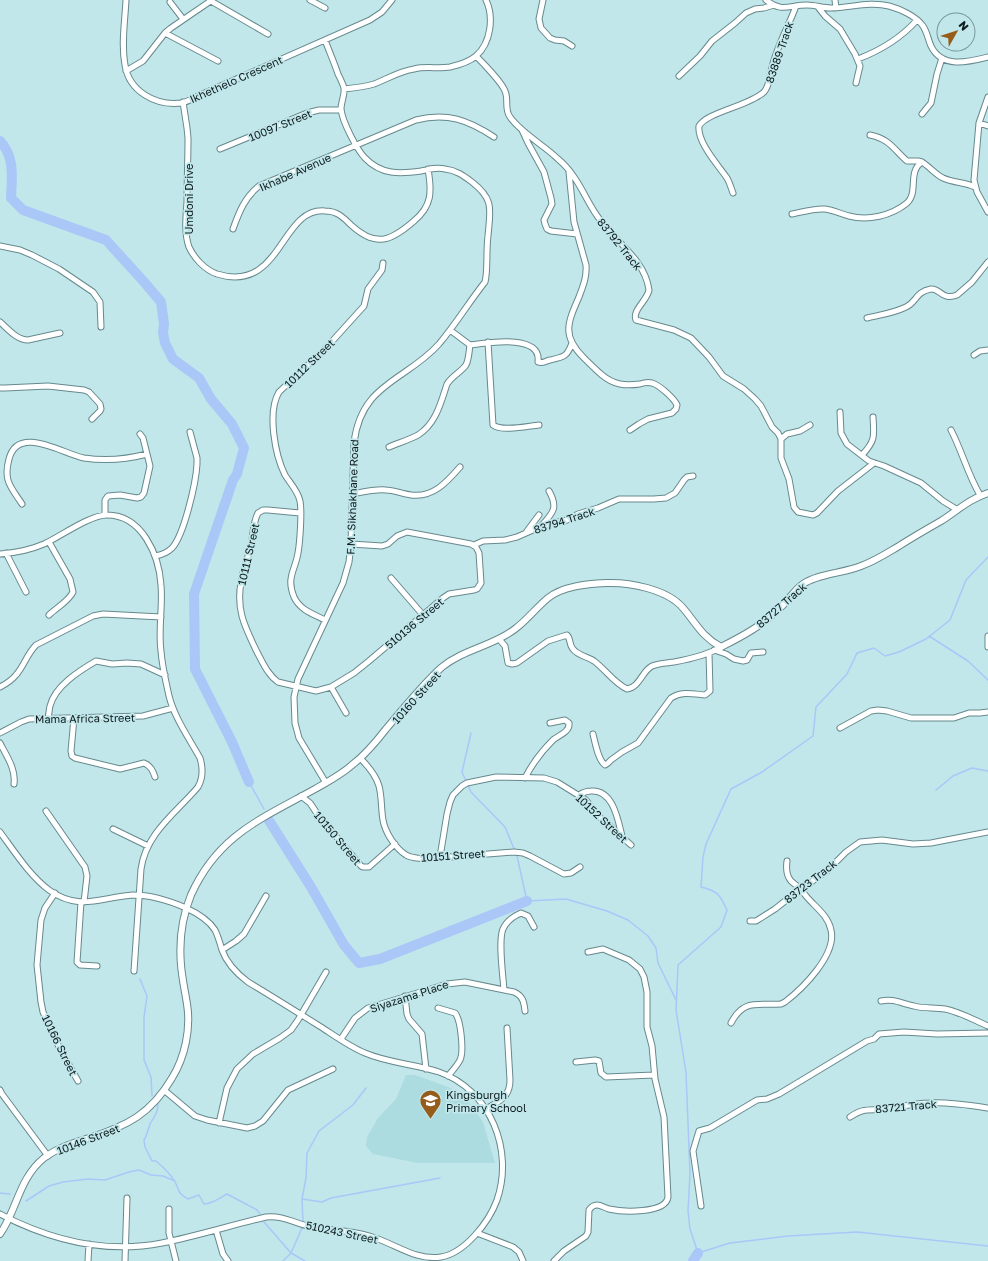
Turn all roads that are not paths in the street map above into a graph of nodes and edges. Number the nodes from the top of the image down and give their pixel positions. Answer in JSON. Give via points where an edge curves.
{"nodes":[{"id":1,"x":126,"y":0,"type":"edge"},
{"id":2,"x":310,"y":0,"type":"edge"},
{"id":3,"x":392,"y":0,"type":"edge"},
{"id":4,"x":486,"y":0,"type":"edge"},
{"id":5,"x":543,"y":0,"type":"edge"},
{"id":6,"x":766,"y":0,"type":"edge"},
{"id":7,"x":835,"y":0,"type":"edge"},
{"id":8,"x":209,"y":1,"type":"edge"},
{"id":9,"x":170,"y":2,"type":"dead end"},
{"id":10,"x":811,"y":3,"type":"edge"},
{"id":11,"x":774,"y":5,"type":"junction"},
{"id":12,"x":796,"y":6,"type":"junction"},
{"id":13,"x":818,"y":7,"type":"junction"},
{"id":14,"x":324,"y":8,"type":"dead end"},
{"id":15,"x":836,"y":8,"type":"junction"},
{"id":16,"x":183,"y":19,"type":"junction"},
{"id":17,"x":917,"y":20,"type":"junction"},
{"id":18,"x":165,"y":33,"type":"junction"},
{"id":19,"x":268,"y":34,"type":"dead end"},
{"id":20,"x":325,"y":40,"type":"junction"},
{"id":21,"x":572,"y":46,"type":"dead end"},
{"id":22,"x":476,"y":56,"type":"junction"},
{"id":23,"x":988,"y":57,"type":"edge"},
{"id":24,"x":942,"y":58,"type":"junction"},
{"id":25,"x":858,"y":59,"type":"junction"},
{"id":26,"x":218,"y":61,"type":"dead end"},
{"id":27,"x":126,"y":71,"type":"junction"},
{"id":28,"x":678,"y":76,"type":"dead end"},
{"id":29,"x":856,"y":83,"type":"dead end"},
{"id":30,"x":344,"y":89,"type":"junction"},
{"id":31,"x":988,"y":97,"type":"edge"},
{"id":32,"x":183,"y":102,"type":"junction"},
{"id":33,"x":341,"y":110,"type":"junction"},
{"id":34,"x":922,"y":114,"type":"dead end"},
{"id":35,"x":979,"y":123,"type":"junction"},
{"id":36,"x":988,"y":126,"type":"edge"},
{"id":37,"x":522,"y":129,"type":"junction"},
{"id":38,"x":870,"y":135,"type":"dead end"},
{"id":39,"x":494,"y":137,"type":"dead end"},
{"id":40,"x":356,"y":145,"type":"junction"},
{"id":41,"x":220,"y":149,"type":"dead end"},
{"id":42,"x":922,"y":162,"type":"junction"},
{"id":43,"x":428,"y":169,"type":"junction"},
{"id":44,"x":569,"y":171,"type":"junction"},
{"id":45,"x":975,"y":187,"type":"junction"},
{"id":46,"x":732,"y":193,"type":"dead end"},
{"id":47,"x":988,"y":212,"type":"edge"},
{"id":48,"x":792,"y":214,"type":"dead end"},
{"id":49,"x":233,"y":229,"type":"dead end"},
{"id":50,"x":577,"y":234,"type":"junction"},
{"id":51,"x":0,"y":246,"type":"edge"},
{"id":52,"x":988,"y":262,"type":"edge"},
{"id":53,"x":383,"y":263,"type":"dead end"},
{"id":54,"x":867,"y":318,"type":"dead end"},
{"id":55,"x":0,"y":322,"type":"edge"},
{"id":56,"x":101,"y":327,"type":"dead end"},
{"id":57,"x":450,"y":330,"type":"junction"},
{"id":58,"x":60,"y":333,"type":"dead end"},
{"id":59,"x":488,"y":342,"type":"junction"},
{"id":60,"x":572,"y":343,"type":"junction"},
{"id":61,"x":470,"y":345,"type":"junction"},
{"id":62,"x":988,"y":350,"type":"edge"},
{"id":63,"x":974,"y":355,"type":"dead end"},
{"id":64,"x":0,"y":388,"type":"edge"},
{"id":65,"x":840,"y":412,"type":"dead end"},
{"id":66,"x":873,"y":417,"type":"dead end"},
{"id":67,"x":92,"y":419,"type":"dead end"},
{"id":68,"x":539,"y":425,"type":"dead end"},
{"id":69,"x":810,"y":425,"type":"dead end"},
{"id":70,"x":630,"y":430,"type":"dead end"},
{"id":71,"x":951,"y":430,"type":"dead end"},
{"id":72,"x":190,"y":432,"type":"dead end"},
{"id":73,"x":140,"y":434,"type":"dead end"},
{"id":74,"x":781,"y":439,"type":"junction"},
{"id":75,"x":389,"y":447,"type":"dead end"},
{"id":76,"x":147,"y":454,"type":"junction"},
{"id":77,"x":862,"y":455,"type":"junction"},
{"id":78,"x":874,"y":463,"type":"junction"},
{"id":79,"x":460,"y":467,"type":"dead end"},
{"id":80,"x":693,"y":476,"type":"dead end"},
{"id":81,"x":549,"y":491,"type":"dead end"},
{"id":82,"x":988,"y":493,"type":"edge"},
{"id":83,"x":352,"y":494,"type":"junction"},
{"id":84,"x":980,"y":495,"type":"junction"},
{"id":85,"x":22,"y":504,"type":"dead end"},
{"id":86,"x":956,"y":510,"type":"junction"},
{"id":87,"x":300,"y":513,"type":"junction"},
{"id":88,"x":105,"y":515,"type":"junction"},
{"id":89,"x":539,"y":515,"type":"dead end"},
{"id":90,"x":542,"y":526,"type":"junction"},
{"id":91,"x":525,"y":533,"type":"junction"},
{"id":92,"x":49,"y":542,"type":"junction"},
{"id":93,"x":351,"y":544,"type":"junction"},
{"id":94,"x":474,"y":545,"type":"junction"},
{"id":95,"x":6,"y":553,"type":"junction"},
{"id":96,"x":0,"y":554,"type":"edge"},
{"id":97,"x":155,"y":556,"type":"junction"},
{"id":98,"x":391,"y":578,"type":"dead end"},
{"id":99,"x":26,"y":592,"type":"dead end"},
{"id":100,"x":49,"y":615,"type":"dead end"},
{"id":101,"x":423,"y":615,"type":"junction"},
{"id":102,"x":160,"y":617,"type":"junction"},
{"id":103,"x":325,"y":620,"type":"junction"},
{"id":104,"x":988,"y":636,"type":"edge"},
{"id":105,"x":499,"y":639,"type":"junction"},
{"id":106,"x":722,"y":646,"type":"junction"},
{"id":107,"x":988,"y":647,"type":"edge"},
{"id":108,"x":712,"y":652,"type":"junction"},
{"id":109,"x":763,"y":652,"type":"dead end"},
{"id":110,"x":165,"y":675,"type":"junction"},
{"id":111,"x":295,"y":687,"type":"junction"},
{"id":112,"x":331,"y":687,"type":"junction"},
{"id":113,"x":0,"y":688,"type":"edge"},
{"id":114,"x":173,"y":708,"type":"junction"},
{"id":115,"x":988,"y":712,"type":"edge"},
{"id":116,"x":346,"y":713,"type":"dead end"},
{"id":117,"x":48,"y":718,"type":"junction"},
{"id":118,"x":74,"y":718,"type":"junction"},
{"id":119,"x":550,"y":723,"type":"dead end"},
{"id":120,"x":840,"y":728,"type":"dead end"},
{"id":121,"x":0,"y":733,"type":"edge"},
{"id":122,"x":593,"y":734,"type":"dead end"},
{"id":123,"x":0,"y":743,"type":"edge"},
{"id":124,"x":360,"y":758,"type":"junction"},
{"id":125,"x":154,"y":777,"type":"dead end"},
{"id":126,"x":525,"y":778,"type":"junction"},
{"id":127,"x":326,"y":783,"type":"junction"},
{"id":128,"x":14,"y":784,"type":"dead end"},
{"id":129,"x":579,"y":795,"type":"junction"},
{"id":130,"x":301,"y":796,"type":"junction"},
{"id":131,"x":46,"y":811,"type":"dead end"},
{"id":132,"x":113,"y":829,"type":"dead end"},
{"id":133,"x":0,"y":832,"type":"edge"},
{"id":134,"x":988,"y":832,"type":"edge"},
{"id":135,"x":622,"y":837,"type":"junction"},
{"id":136,"x":395,"y":844,"type":"junction"},
{"id":137,"x":632,"y":845,"type":"dead end"},
{"id":138,"x":148,"y":846,"type":"junction"},
{"id":139,"x":440,"y":857,"type":"junction"},
{"id":140,"x":786,"y":861,"type":"dead end"},
{"id":141,"x":580,"y":867,"type":"dead end"},
{"id":142,"x":801,"y":889,"type":"junction"},
{"id":143,"x":55,"y":893,"type":"junction"},
{"id":144,"x":140,"y":895,"type":"junction"},
{"id":145,"x":266,"y":896,"type":"dead end"},
{"id":146,"x":82,"y":902,"type":"junction"},
{"id":147,"x":186,"y":908,"type":"junction"},
{"id":148,"x":750,"y":921,"type":"dead end"},
{"id":149,"x":534,"y":927,"type":"dead end"},
{"id":150,"x":222,"y":950,"type":"junction"},
{"id":151,"x":588,"y":952,"type":"dead end"},
{"id":152,"x":97,"y":966,"type":"dead end"},
{"id":153,"x":134,"y":971,"type":"dead end"},
{"id":154,"x":326,"y":972,"type":"dead end"},
{"id":155,"x":504,"y":990,"type":"junction"},
{"id":156,"x":405,"y":996,"type":"junction"},
{"id":157,"x":881,"y":1001,"type":"dead end"},
{"id":158,"x":438,"y":1008,"type":"dead end"},
{"id":159,"x":525,"y":1011,"type":"dead end"},
{"id":160,"x":301,"y":1014,"type":"junction"},
{"id":161,"x":731,"y":1023,"type":"dead end"},
{"id":162,"x":988,"y":1026,"type":"edge"},
{"id":163,"x":507,"y":1028,"type":"dead end"},
{"id":164,"x":988,"y":1033,"type":"edge"},
{"id":165,"x":341,"y":1039,"type":"junction"},
{"id":166,"x":576,"y":1062,"type":"dead end"},
{"id":167,"x":426,"y":1068,"type":"junction"},
{"id":168,"x":333,"y":1069,"type":"dead end"},
{"id":169,"x":654,"y":1075,"type":"junction"},
{"id":170,"x":448,"y":1076,"type":"junction"},
{"id":171,"x":78,"y":1081,"type":"dead end"},
{"id":172,"x":0,"y":1090,"type":"edge"},
{"id":173,"x":164,"y":1090,"type":"junction"},
{"id":174,"x":988,"y":1108,"type":"edge"},
{"id":175,"x":486,"y":1109,"type":"junction"},
{"id":176,"x":850,"y":1116,"type":"dead end"},
{"id":177,"x":219,"y":1123,"type":"junction"},
{"id":178,"x":48,"y":1156,"type":"junction"},
{"id":179,"x":127,"y":1198,"type":"dead end"},
{"id":180,"x":701,"y":1206,"type":"dead end"},
{"id":181,"x":170,"y":1209,"type":"dead end"},
{"id":182,"x":0,"y":1214,"type":"edge"},
{"id":183,"x":9,"y":1219,"type":"junction"},
{"id":184,"x":216,"y":1230,"type":"junction"},
{"id":185,"x":477,"y":1233,"type":"junction"},
{"id":186,"x":0,"y":1234,"type":"edge"},
{"id":187,"x":171,"y":1241,"type":"junction"},
{"id":188,"x":89,"y":1244,"type":"junction"},
{"id":189,"x":126,"y":1246,"type":"junction"},
{"id":190,"x":88,"y":1261,"type":"edge"},
{"id":191,"x":125,"y":1261,"type":"edge"},
{"id":192,"x":176,"y":1261,"type":"edge"},
{"id":193,"x":228,"y":1261,"type":"edge"},
{"id":194,"x":523,"y":1261,"type":"edge"},
{"id":195,"x":554,"y":1261,"type":"edge"}],
"edges":[{"from":1,"to":27,"type":"street","name":"Ikhethelo Crescent","via":[[123,50]]},
{"from":2,"to":14,"type":"street"},
{"from":3,"to":20,"type":"street","name":"Ikhethelo Crescent","via":[[374,17]]},
{"from":4,"to":22,"type":"street","via":[[491,25],[488,38]]},
{"from":5,"to":21,"type":"street","via":[[538,19],[541,28],[550,38]]},
{"from":6,"to":11,"type":"street"},
{"from":7,"to":15,"type":"street"},
{"from":8,"to":16,"type":"street"},
{"from":8,"to":19,"type":"street"},
{"from":9,"to":16,"type":"street"},
{"from":10,"to":12,"type":"street"},
{"from":10,"to":13,"type":"street"},
{"from":11,"to":12,"type":"street","via":[[781,8]]},
{"from":11,"to":28,"type":"street","via":[[746,12],[712,41]]},
{"from":12,"to":46,"type":"street","name":"83889 Track","via":[[777,51],[769,84],[762,94],[707,118],[699,126],[700,136],[727,178]]},
{"from":13,"to":15,"type":"street"},
{"from":13,"to":25,"type":"street","via":[[840,30]]},
{"from":15,"to":17,"type":"street","via":[[880,4]]},
{"from":16,"to":18,"type":"street"},
{"from":17,"to":24,"type":"street","via":[[923,27],[931,47]]},
{"from":17,"to":25,"type":"street","via":[[880,50]]},
{"from":18,"to":26,"type":"street"},
{"from":18,"to":27,"type":"street","via":[[143,61]]},
{"from":20,"to":30,"type":"street"},
{"from":20,"to":32,"type":"street","name":"Ikhethelo Crescent"},
{"from":22,"to":30,"type":"street","via":[[458,65],[413,69],[368,86]]},
{"from":22,"to":37,"type":"street","name":"83792 Track","via":[[503,87],[508,115]]},
{"from":23,"to":24,"type":"street","via":[[971,62],[954,62]]},
{"from":24,"to":34,"type":"street","via":[[930,103]]},
{"from":25,"to":29,"type":"street","via":[[860,66]]},
{"from":27,"to":32,"type":"street","name":"Ikhethelo Crescent","via":[[131,82],[146,97],[164,103]]},
{"from":30,"to":33,"type":"street"},
{"from":31,"to":35,"type":"street"},
{"from":32,"to":43,"type":"street","name":"Umdoni Drive","via":[[188,138],[188,242],[201,264],[220,275],[246,275],[262,268],[275,255],[297,223],[308,214],[319,210],[339,214],[369,237],[381,240],[394,236],[426,207],[430,193]]},
{"from":33,"to":40,"type":"street","name":"F.M. Sikhakhane Road"},
{"from":33,"to":41,"type":"street","name":"10097 Street","via":[[307,113]]},
{"from":35,"to":36,"type":"street"},
{"from":35,"to":45,"type":"street"},
{"from":37,"to":44,"type":"street","name":"83792 Track"},
{"from":37,"to":50,"type":"street","via":[[544,172],[552,198],[544,224],[551,231]]},
{"from":38,"to":42,"type":"street","via":[[882,138],[907,161]]},
{"from":39,"to":40,"type":"street","name":"Ikhabe Avenue","via":[[480,127],[461,119],[432,117],[416,120]]},
{"from":40,"to":43,"type":"street","name":"F.M. Sikhakhane Road","via":[[369,162],[386,171],[400,173]]},
{"from":40,"to":49,"type":"street","name":"Ikhabe Avenue","via":[[259,186],[244,202]]},
{"from":42,"to":45,"type":"street","via":[[944,178]]},
{"from":42,"to":48,"type":"street","via":[[916,168],[910,199],[888,213],[862,218],[820,209]]},
{"from":43,"to":57,"type":"street","name":"F.M. Sikhakhane Road","via":[[444,168],[464,176],[483,191],[490,208],[486,280]]},
{"from":44,"to":50,"type":"street"},
{"from":44,"to":74,"type":"street","name":"83792 Track","via":[[601,222],[633,257],[644,274],[649,290],[645,301],[636,312],[636,320],[674,330],[693,340],[723,376],[755,399]]},
{"from":45,"to":47,"type":"street"},
{"from":50,"to":60,"type":"street","via":[[587,276],[570,323],[569,336]]},
{"from":51,"to":56,"type":"street","via":[[32,255],[59,269],[93,292],[100,302]]},
{"from":52,"to":54,"type":"street","via":[[972,282],[957,295],[944,296],[930,289],[918,294],[906,307]]},
{"from":53,"to":87,"type":"street","name":"10112 Street","via":[[382,270],[368,289],[364,306],[326,348],[277,395],[273,426],[278,454],[286,477],[298,495]]},
{"from":55,"to":58,"type":"street","via":[[23,340]]},
{"from":57,"to":61,"type":"street"},
{"from":57,"to":83,"type":"street","name":"F.M. Sikhakhane Road","via":[[425,357],[382,388],[362,414],[355,432]]},
{"from":59,"to":60,"type":"street","via":[[511,341],[526,344],[536,352],[538,362],[543,364],[564,357]]},
{"from":59,"to":61,"type":"street"},
{"from":59,"to":68,"type":"street","via":[[493,426],[506,428]]},
{"from":60,"to":70,"type":"street","via":[[592,366],[612,382],[627,385],[652,383],[676,402],[677,407],[672,413],[648,419]]},
{"from":61,"to":75,"type":"street","via":[[467,362],[449,380],[436,415],[426,429]]},
{"from":62,"to":63,"type":"street"},
{"from":64,"to":67,"type":"street","via":[[48,386],[84,390],[100,404],[100,411]]},
{"from":65,"to":77,"type":"street","via":[[843,439]]},
{"from":66,"to":77,"type":"street","via":[[873,442]]},
{"from":69,"to":74,"type":"street"},
{"from":71,"to":84,"type":"street"},
{"from":72,"to":97,"type":"street","via":[[197,464],[189,507],[174,546],[165,553]]},
{"from":73,"to":76,"type":"street"},
{"from":74,"to":78,"type":"street","via":[[781,458],[789,479],[792,504],[798,512],[817,513],[838,491]]},
{"from":76,"to":85,"type":"street","via":[[127,459],[85,458],[35,442],[22,444],[11,452],[7,477],[8,484]]},
{"from":76,"to":88,"type":"street","via":[[150,469],[143,496],[108,496],[105,500]]},
{"from":77,"to":78,"type":"street"},
{"from":78,"to":86,"type":"street","via":[[916,480]]},
{"from":79,"to":83,"type":"street","via":[[444,485],[425,494],[410,495],[384,489]]},
{"from":80,"to":90,"type":"street","name":"83794 Track","via":[[687,477],[674,493],[666,498],[619,499],[567,520]]},
{"from":81,"to":90,"type":"street","via":[[554,499],[554,507]]},
{"from":82,"to":84,"type":"street","name":"83727 Track"},
{"from":83,"to":93,"type":"street","name":"F.M. Sikhakhane Road"},
{"from":84,"to":86,"type":"street","name":"83727 Track"},
{"from":86,"to":106,"type":"street","name":"83727 Track","via":[[863,566],[807,582],[763,622]]},
{"from":87,"to":103,"type":"street","name":"10112 Street","via":[[298,550],[291,573],[291,586],[299,605]]},
{"from":87,"to":111,"type":"street","name":"10111 Street","via":[[263,510],[258,513],[239,592],[242,618],[267,670],[274,680]]},
{"from":88,"to":92,"type":"street"},
{"from":88,"to":97,"type":"street","via":[[123,518],[136,526]]},
{"from":89,"to":91,"type":"street"},
{"from":90,"to":91,"type":"street","name":"83794 Track"},
{"from":91,"to":94,"type":"street","name":"83794 Track","via":[[505,540]]},
{"from":92,"to":95,"type":"street","via":[[28,550]]},
{"from":92,"to":100,"type":"street","via":[[70,579],[73,592],[71,597]]},
{"from":93,"to":94,"type":"street","via":[[382,546],[396,536],[408,532]]},
{"from":93,"to":103,"type":"street","name":"F.M. Sikhakhane Road","via":[[347,573]]},
{"from":94,"to":101,"type":"street","name":"510136 Street","via":[[479,553],[479,586],[474,590],[447,595]]},
{"from":95,"to":96,"type":"street"},
{"from":95,"to":99,"type":"street"},
{"from":97,"to":102,"type":"street","via":[[161,586]]},
{"from":98,"to":101,"type":"street"},
{"from":101,"to":112,"type":"street","name":"510136 Street","via":[[369,661]]},
{"from":102,"to":110,"type":"street"},
{"from":102,"to":113,"type":"street","via":[[103,614],[93,616],[36,645],[16,675]]},
{"from":103,"to":111,"type":"street","name":"F.M. Sikhakhane Road"},
{"from":104,"to":107,"type":"street"},
{"from":105,"to":106,"type":"street","name":"10160 Street","via":[[518,627],[547,599],[563,589],[617,583],[645,588],[673,599],[705,636]]},
{"from":105,"to":108,"type":"street","name":"83727 Track","via":[[505,646],[508,663],[512,664],[548,641],[567,635],[574,651],[594,661],[627,689],[633,687],[653,666]]},
{"from":105,"to":124,"type":"street","name":"10160 Street","via":[[460,655],[442,667]]},
{"from":106,"to":108,"type":"street","name":"83727 Track"},
{"from":108,"to":109,"type":"street","via":[[726,654],[744,662],[751,653]]},
{"from":108,"to":122,"type":"street","via":[[710,692],[705,695],[682,693],[671,698],[638,744],[605,765],[600,760]]},
{"from":110,"to":114,"type":"street"},
{"from":110,"to":117,"type":"street","via":[[145,665],[96,661],[67,680],[50,705]]},
{"from":111,"to":112,"type":"street","name":"510136 Street","via":[[316,691]]},
{"from":111,"to":127,"type":"street","name":"F.M. Sikhakhane Road","via":[[293,706],[297,730]]},
{"from":112,"to":116,"type":"street"},
{"from":114,"to":118,"type":"street","name":"Mama Africa Street","via":[[143,716]]},
{"from":114,"to":138,"type":"street","via":[[200,758],[201,781],[159,829]]},
{"from":115,"to":120,"type":"street","via":[[949,718],[910,718],[878,710],[871,711]]},
{"from":117,"to":118,"type":"street","name":"Mama Africa Street"},
{"from":117,"to":121,"type":"street","name":"Mama Africa Street","via":[[26,720]]},
{"from":118,"to":125,"type":"street","via":[[72,756],[120,769],[144,763],[151,768]]},
{"from":119,"to":126,"type":"street","via":[[565,720],[570,726],[553,740]]},
{"from":123,"to":128,"type":"street","via":[[13,767]]},
{"from":124,"to":127,"type":"street","name":"10160 Street"},
{"from":124,"to":136,"type":"street","name":"10151 Street","via":[[379,785],[384,825]]},
{"from":126,"to":129,"type":"street","name":"10152 Street","via":[[550,779]]},
{"from":126,"to":139,"type":"street","name":"10152 Street","via":[[488,778],[474,780],[462,786],[450,802]]},
{"from":127,"to":130,"type":"street","name":"10160 Street"},
{"from":129,"to":135,"type":"street","name":"10152 Street"},
{"from":129,"to":135,"type":"street","via":[[596,791],[608,798],[617,815]]},
{"from":130,"to":136,"type":"street","name":"10150 Street","via":[[310,803],[363,868]]},
{"from":130,"to":147,"type":"street","name":"10160 Street","via":[[246,827],[226,843],[202,874]]},
{"from":131,"to":146,"type":"street","via":[[85,867],[87,876]]},
{"from":132,"to":138,"type":"street"},
{"from":133,"to":143,"type":"street","via":[[37,880]]},
{"from":134,"to":142,"type":"street","name":"83723 Track","via":[[931,843],[913,844],[882,840],[860,842],[851,847],[827,871]]},
{"from":135,"to":137,"type":"street","name":"10152 Street"},
{"from":136,"to":139,"type":"street","name":"10151 Street","via":[[406,856],[424,859]]},
{"from":138,"to":144,"type":"street","via":[[142,862]]},
{"from":139,"to":141,"type":"street","name":"10151 Street","via":[[514,852],[530,856],[564,874]]},
{"from":140,"to":142,"type":"street","via":[[786,871],[790,879]]},
{"from":142,"to":148,"type":"street","name":"83723 Track","via":[[758,921]]},
{"from":142,"to":161,"type":"street","via":[[824,915],[831,931],[831,945],[827,955],[785,1002],[747,1005],[739,1010]]},
{"from":143,"to":146,"type":"street"},
{"from":143,"to":171,"type":"street","name":"10166 Street","via":[[41,920],[37,965],[41,1002],[60,1049]]},
{"from":144,"to":146,"type":"street","name":"510243 Street"},
{"from":144,"to":147,"type":"street","name":"510243 Street","via":[[158,898]]},
{"from":144,"to":153,"type":"street"},
{"from":145,"to":150,"type":"street","via":[[240,938]]},
{"from":146,"to":152,"type":"street","via":[[77,962],[80,965]]},
{"from":147,"to":150,"type":"street","name":"510243 Street","via":[[202,916],[212,926]]},
{"from":147,"to":173,"type":"street","name":"10146 Street","via":[[180,952],[188,1030],[179,1066]]},
{"from":149,"to":155,"type":"street","via":[[528,916],[521,913],[503,929],[501,942]]},
{"from":150,"to":160,"type":"street","name":"510243 Street","via":[[240,976]]},
{"from":151,"to":169,"type":"street","via":[[605,950],[633,962],[643,973]]},
{"from":154,"to":160,"type":"street"},
{"from":155,"to":156,"type":"street","name":"Siyazama Place","via":[[459,982]]},
{"from":155,"to":159,"type":"street","name":"Siyazama Place","via":[[519,994]]},
{"from":156,"to":165,"type":"street","name":"Siyazama Place","via":[[368,1008],[355,1018]]},
{"from":156,"to":167,"type":"street","via":[[409,1019],[422,1034]]},
{"from":157,"to":162,"type":"street","via":[[893,999],[917,1007],[945,1009]]},
{"from":158,"to":170,"type":"street","via":[[455,1012],[460,1025],[461,1057]]},
{"from":160,"to":165,"type":"street","name":"510243 Street"},
{"from":160,"to":177,"type":"street","via":[[286,1034],[253,1054],[237,1069],[227,1088]]},
{"from":163,"to":175,"type":"street","via":[[509,1089],[501,1100]]},
{"from":164,"to":180,"type":"street","via":[[879,1034],[779,1094],[757,1100],[710,1128],[699,1131],[693,1152]]},
{"from":165,"to":167,"type":"street","name":"510243 Street","via":[[373,1056]]},
{"from":166,"to":169,"type":"street","via":[[599,1061],[601,1073],[606,1077]]},
{"from":167,"to":170,"type":"street","name":"510243 Street"},
{"from":168,"to":177,"type":"street","via":[[288,1090],[263,1121],[255,1126],[247,1128]]},
{"from":169,"to":195,"type":"street","via":[[664,1117],[668,1200],[663,1206],[647,1210],[618,1211],[594,1205],[589,1210],[586,1236]]},
{"from":170,"to":175,"type":"street","name":"510243 Street","via":[[469,1090]]},
{"from":172,"to":178,"type":"street"},
{"from":173,"to":177,"type":"street","via":[[195,1116]]},
{"from":173,"to":178,"type":"street","name":"10146 Street","via":[[146,1110],[126,1124],[64,1147]]},
{"from":174,"to":176,"type":"street","name":"83721 Track","via":[[930,1103],[862,1110]]},
{"from":175,"to":185,"type":"street","name":"510243 Street","via":[[500,1140],[503,1176],[496,1204]]},
{"from":178,"to":183,"type":"street","name":"10146 Street","via":[[36,1165],[26,1179]]},
{"from":179,"to":189,"type":"street"},
{"from":181,"to":187,"type":"street"},
{"from":182,"to":183,"type":"street","name":"510243 Street"},
{"from":183,"to":186,"type":"street","name":"10146 Street"},
{"from":183,"to":188,"type":"street","name":"510243 Street","via":[[57,1238]]},
{"from":184,"to":185,"type":"street","name":"510243 Street","via":[[266,1217],[278,1217],[310,1226],[373,1237],[431,1259],[456,1251]]},
{"from":184,"to":187,"type":"street","name":"510243 Street"},
{"from":184,"to":193,"type":"street","via":[[223,1254]]},
{"from":185,"to":194,"type":"street","via":[[513,1246]]},
{"from":187,"to":189,"type":"street","name":"510243 Street"},
{"from":187,"to":192,"type":"street"},
{"from":188,"to":189,"type":"street","name":"510243 Street"},
{"from":188,"to":190,"type":"street"},
{"from":189,"to":191,"type":"street"}]}
